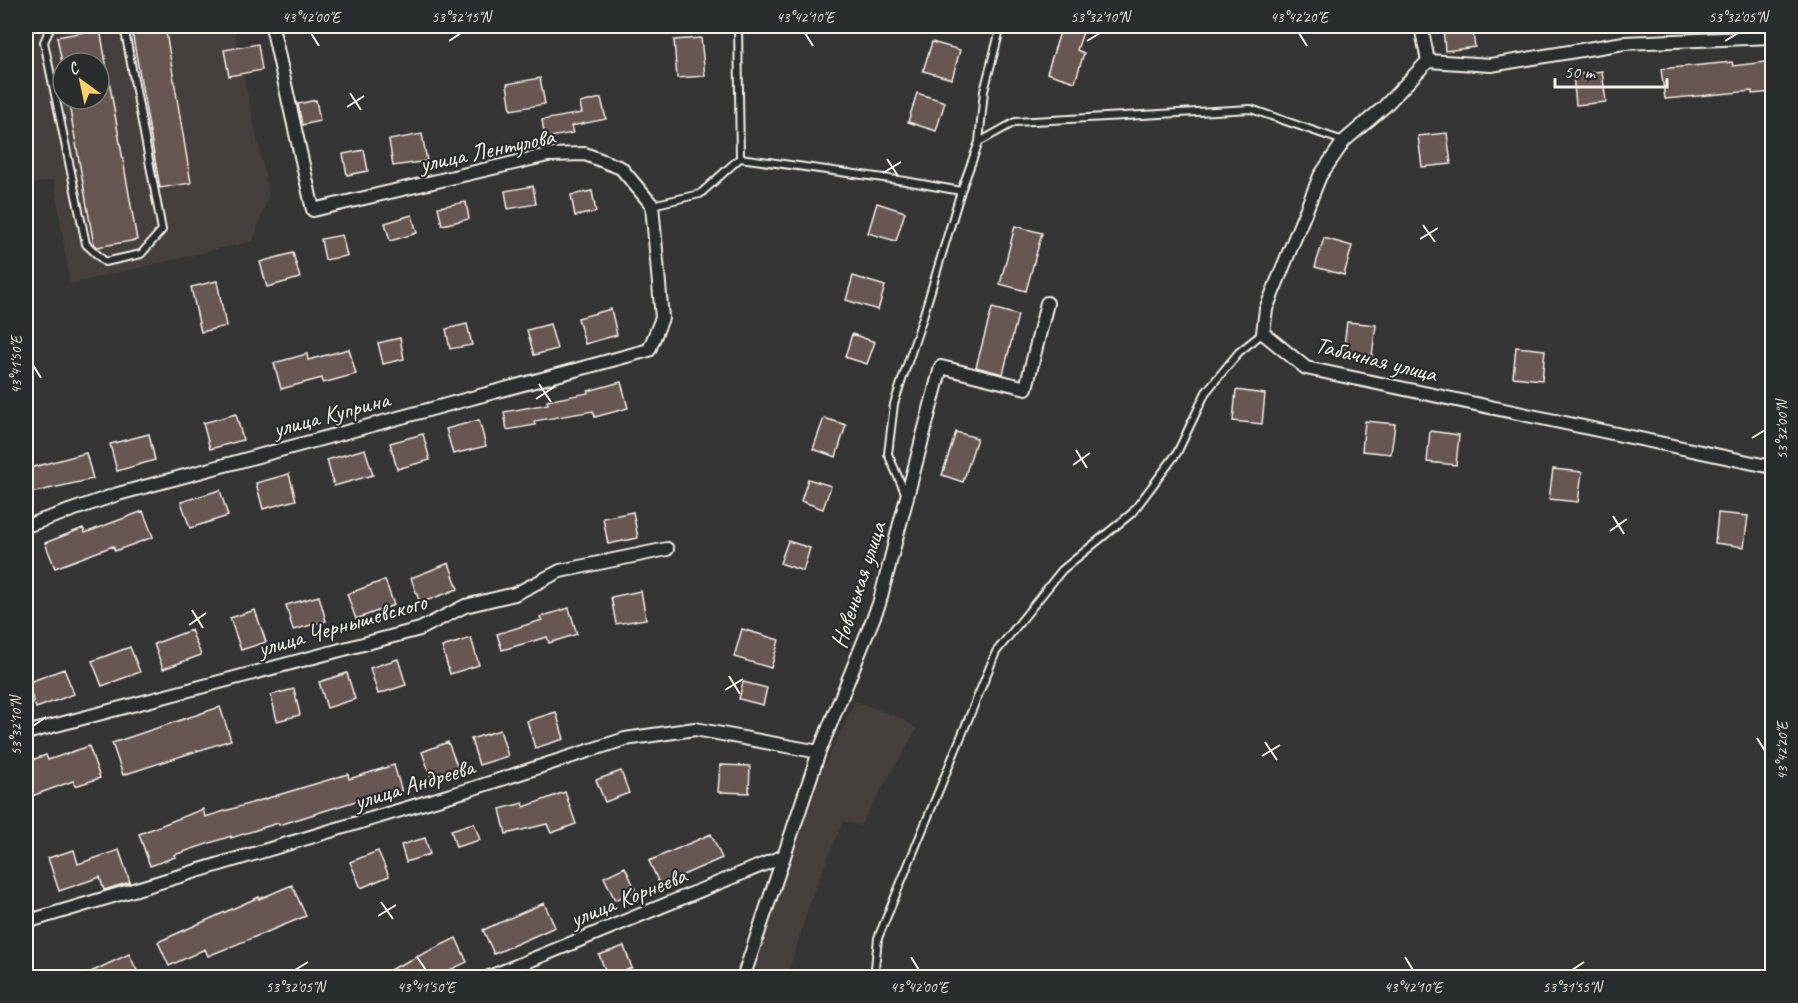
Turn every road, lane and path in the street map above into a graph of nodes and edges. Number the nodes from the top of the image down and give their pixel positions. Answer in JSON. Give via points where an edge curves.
{"nodes":[{"id":1,"x":51,"y":26,"type":"edge"},
{"id":2,"x":124,"y":26,"type":"edge"},
{"id":3,"x":272,"y":26,"type":"edge"},
{"id":4,"x":738,"y":26,"type":"edge"},
{"id":5,"x":1001,"y":26,"type":"edge"},
{"id":6,"x":1421,"y":26,"type":"edge"},
{"id":7,"x":1773,"y":37,"type":"edge"},
{"id":8,"x":1428,"y":61,"type":"junction"},
{"id":9,"x":1344,"y":141,"type":"junction"},
{"id":10,"x":979,"y":142,"type":"junction"},
{"id":11,"x":740,"y":158,"type":"junction"},
{"id":12,"x":961,"y":191,"type":"junction"},
{"id":13,"x":652,"y":205,"type":"junction"},
{"id":14,"x":1047,"y":303,"type":"dead end"},
{"id":15,"x":1263,"y":333,"type":"junction"},
{"id":16,"x":1773,"y":467,"type":"edge"},
{"id":17,"x":907,"y":497,"type":"junction"},
{"id":18,"x":26,"y":526,"type":"edge"},
{"id":19,"x":667,"y":549,"type":"dead end"},
{"id":20,"x":26,"y":733,"type":"edge"},
{"id":21,"x":819,"y":752,"type":"junction"},
{"id":22,"x":784,"y":856,"type":"junction"},
{"id":23,"x":26,"y":922,"type":"edge"},
{"id":24,"x":487,"y":978,"type":"edge"},
{"id":25,"x":743,"y":978,"type":"edge"},
{"id":26,"x":874,"y":978,"type":"edge"}],
"edges":[{"from":1,"to":2,"type":"lane","via":[[44,42],[86,244],[105,262],[141,254],[162,230]]},
{"from":3,"to":13,"type":"street","name":"улица Лентулова","via":[[314,210],[548,155],[585,154],[621,168]]},
{"from":4,"to":11,"type":"lane"},
{"from":5,"to":10,"type":"lane","via":[[984,91]]},
{"from":6,"to":8,"type":"street"},
{"from":7,"to":8,"type":"street","via":[[1624,43],[1491,65]]},
{"from":8,"to":9,"type":"street"},
{"from":9,"to":10,"type":"lane","via":[[1251,109],[1015,122]]},
{"from":9,"to":15,"type":"street","via":[[1320,176],[1266,309]]},
{"from":10,"to":12,"type":"lane"},
{"from":11,"to":12,"type":"lane"},
{"from":11,"to":13,"type":"lane","via":[[700,194]]},
{"from":12,"to":17,"type":"lane","via":[[894,404],[888,454]]},
{"from":13,"to":18,"type":"street","name":"улица Куприна","via":[[662,318],[649,350],[118,494]]},
{"from":14,"to":17,"type":"street","name":"Новенькая улица","via":[[1026,388],[940,367]]},
{"from":15,"to":16,"type":"street","name":"Табачная улица","via":[[1306,368]]},
{"from":15,"to":26,"type":"lane","via":[[1239,352],[1206,392],[1177,453],[1132,513],[1062,570],[996,652],[878,938]]},
{"from":17,"to":21,"type":"street","name":"Новенькая улица","via":[[879,604]]},
{"from":19,"to":20,"type":"street","name":"улица Чернышевского","via":[[560,572],[515,594],[465,606],[420,629]]},
{"from":21,"to":22,"type":"street","name":"Новенькая улица"},
{"from":21,"to":23,"type":"street","name":"улица Андреева","via":[[695,729],[625,739]]},
{"from":22,"to":24,"type":"street","name":"улица Корнеева"},
{"from":22,"to":25,"type":"street","name":"Новенькая улица"}]}
